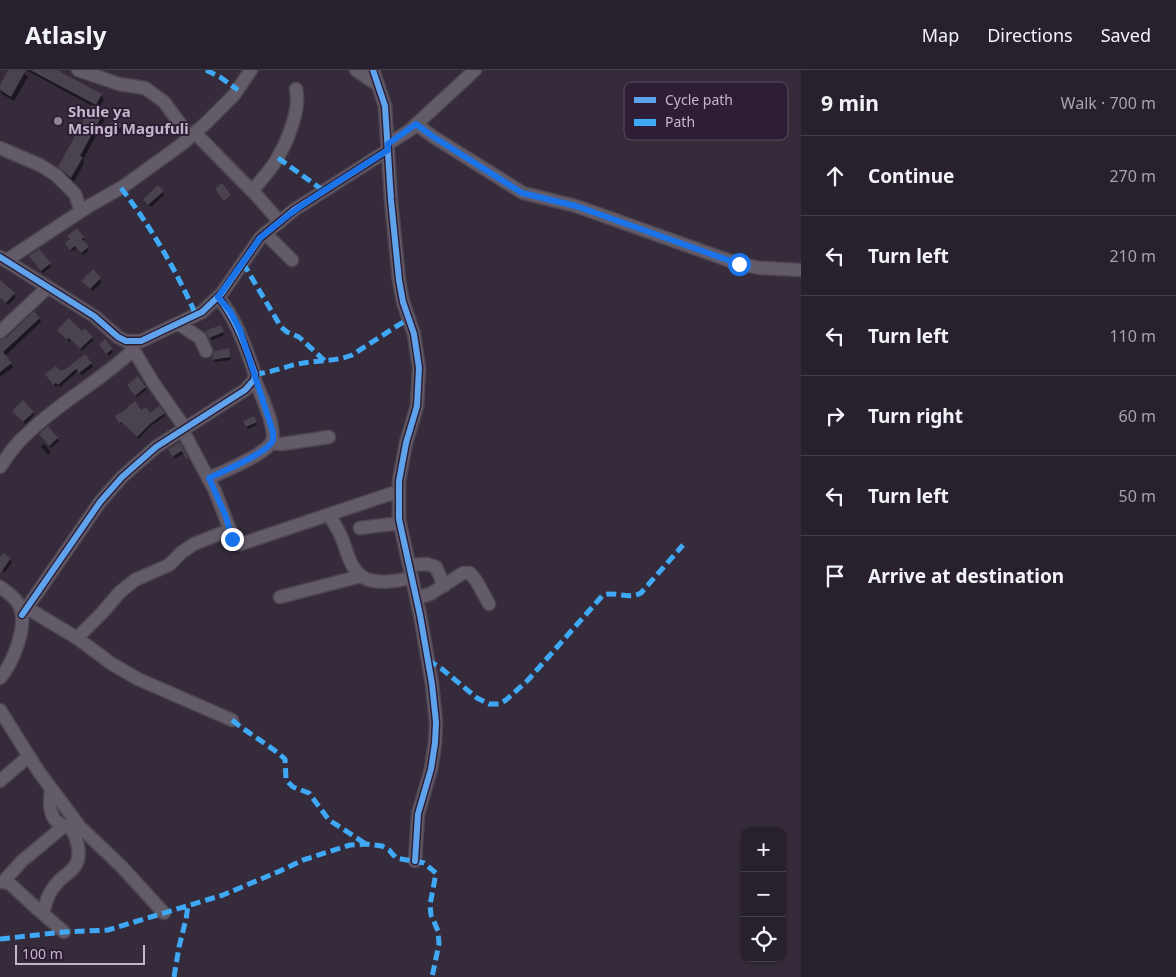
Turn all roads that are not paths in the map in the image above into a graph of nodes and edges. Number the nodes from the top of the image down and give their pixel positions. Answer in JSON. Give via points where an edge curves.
{"nodes":[{"id":1,"x":78,"y":70,"type":"edge"},
{"id":2,"x":251,"y":70,"type":"edge"},
{"id":3,"x":356,"y":70,"type":"edge"},
{"id":4,"x":373,"y":70,"type":"edge"},
{"id":5,"x":474,"y":70,"type":"edge"},
{"id":6,"x":378,"y":85,"type":"junction"},
{"id":7,"x":296,"y":90,"type":"dead end"},
{"id":8,"x":416,"y":124,"type":"junction"},
{"id":9,"x":193,"y":135,"type":"junction"},
{"id":10,"x":388,"y":147,"type":"junction"},
{"id":11,"x":0,"y":148,"type":"edge"},
{"id":12,"x":252,"y":190,"type":"junction"},
{"id":13,"x":82,"y":211,"type":"junction"},
{"id":14,"x":280,"y":222,"type":"junction"},
{"id":15,"x":265,"y":233,"type":"junction"},
{"id":16,"x":4,"y":258,"type":"edge"},
{"id":17,"x":292,"y":260,"type":"dead end"},
{"id":18,"x":801,"y":270,"type":"edge"},
{"id":19,"x":48,"y":287,"type":"junction"},
{"id":20,"x":218,"y":297,"type":"junction"},
{"id":21,"x":179,"y":324,"type":"junction"},
{"id":22,"x":0,"y":332,"type":"edge"},
{"id":23,"x":131,"y":345,"type":"junction"},
{"id":24,"x":206,"y":351,"type":"dead end"},
{"id":25,"x":254,"y":378,"type":"junction"},
{"id":26,"x":183,"y":428,"type":"junction"},
{"id":27,"x":329,"y":438,"type":"dead end"},
{"id":28,"x":271,"y":443,"type":"junction"},
{"id":29,"x":0,"y":467,"type":"edge"},
{"id":30,"x":209,"y":478,"type":"junction"},
{"id":31,"x":399,"y":491,"type":"junction"},
{"id":32,"x":328,"y":515,"type":"junction"},
{"id":33,"x":400,"y":523,"type":"junction"},
{"id":34,"x":360,"y":528,"type":"dead end"},
{"id":35,"x":230,"y":530,"type":"junction"},
{"id":36,"x":410,"y":565,"type":"junction"},
{"id":37,"x":361,"y":576,"type":"junction"},
{"id":38,"x":412,"y":578,"type":"junction"},
{"id":39,"x":444,"y":586,"type":"junction"},
{"id":40,"x":0,"y":587,"type":"edge"},
{"id":41,"x":280,"y":597,"type":"dead end"},
{"id":42,"x":417,"y":598,"type":"junction"},
{"id":43,"x":489,"y":604,"type":"dead end"},
{"id":44,"x":24,"y":611,"type":"junction"},
{"id":45,"x":77,"y":638,"type":"junction"},
{"id":46,"x":0,"y":678,"type":"edge"},
{"id":47,"x":0,"y":710,"type":"edge"},
{"id":48,"x":232,"y":720,"type":"dead end"},
{"id":49,"x":29,"y":756,"type":"junction"},
{"id":50,"x":0,"y":781,"type":"edge"},
{"id":51,"x":51,"y":788,"type":"junction"},
{"id":52,"x":64,"y":826,"type":"junction"},
{"id":53,"x":415,"y":861,"type":"dead end"},
{"id":54,"x":1,"y":882,"type":"edge"},
{"id":55,"x":43,"y":913,"type":"junction"},
{"id":56,"x":164,"y":913,"type":"dead end"},
{"id":57,"x":64,"y":932,"type":"dead end"}],
"edges":[{"from":1,"to":9,"type":"street","via":[[119,84],[145,88],[164,102]]},
{"from":2,"to":9,"type":"street","via":[[234,95]]},
{"from":3,"to":6,"type":"street"},
{"from":4,"to":6,"type":"street"},
{"from":5,"to":8,"type":"street"},
{"from":6,"to":10,"type":"street","via":[[385,106]]},
{"from":7,"to":12,"type":"street","via":[[297,107],[287,138],[278,158]]},
{"from":8,"to":10,"type":"street"},
{"from":8,"to":18,"type":"street","via":[[522,193],[576,206],[739,264]]},
{"from":9,"to":12,"type":"street"},
{"from":9,"to":13,"type":"street","via":[[124,186]]},
{"from":10,"to":14,"type":"street"},
{"from":10,"to":31,"type":"street","via":[[399,280],[414,334],[419,368],[417,406],[402,463]]},
{"from":11,"to":13,"type":"street","via":[[56,175],[76,194]]},
{"from":12,"to":14,"type":"street"},
{"from":13,"to":16,"type":"street"},
{"from":14,"to":15,"type":"street"},
{"from":15,"to":17,"type":"street"},
{"from":15,"to":20,"type":"street"},
{"from":16,"to":19,"type":"street"},
{"from":19,"to":22,"type":"street"},
{"from":19,"to":23,"type":"street","via":[[94,316]]},
{"from":20,"to":21,"type":"street","via":[[202,312]]},
{"from":20,"to":25,"type":"street","via":[[240,330]]},
{"from":21,"to":23,"type":"street"},
{"from":21,"to":24,"type":"street","via":[[200,338]]},
{"from":23,"to":26,"type":"street"},
{"from":23,"to":29,"type":"street","via":[[121,361],[26,434]]},
{"from":25,"to":26,"type":"street","via":[[245,390]]},
{"from":25,"to":28,"type":"street","via":[[273,432]]},
{"from":26,"to":30,"type":"street"},
{"from":26,"to":44,"type":"street","via":[[122,477],[100,502]]},
{"from":27,"to":28,"type":"street"},
{"from":28,"to":30,"type":"street","via":[[252,458]]},
{"from":30,"to":35,"type":"street"},
{"from":31,"to":32,"type":"street"},
{"from":31,"to":33,"type":"street"},
{"from":32,"to":35,"type":"street","via":[[241,544],[235,543]]},
{"from":32,"to":37,"type":"street","via":[[340,532],[348,558]]},
{"from":33,"to":34,"type":"street"},
{"from":33,"to":36,"type":"street"},
{"from":35,"to":45,"type":"street","via":[[194,544],[169,565],[135,580]]},
{"from":36,"to":38,"type":"street"},
{"from":36,"to":39,"type":"street","via":[[436,567]]},
{"from":37,"to":38,"type":"street","via":[[382,581]]},
{"from":37,"to":41,"type":"street"},
{"from":38,"to":42,"type":"street"},
{"from":39,"to":42,"type":"street"},
{"from":39,"to":43,"type":"street","via":[[463,573],[470,573]]},
{"from":40,"to":44,"type":"street","via":[[12,595]]},
{"from":42,"to":53,"type":"street","via":[[436,722],[431,769],[418,814]]},
{"from":44,"to":45,"type":"street"},
{"from":44,"to":46,"type":"street","via":[[12,658]]},
{"from":45,"to":48,"type":"street","via":[[138,679]]},
{"from":47,"to":49,"type":"street"},
{"from":49,"to":50,"type":"street"},
{"from":49,"to":51,"type":"street"},
{"from":51,"to":52,"type":"street","via":[[54,818]]},
{"from":51,"to":56,"type":"street","via":[[80,826]]},
{"from":52,"to":54,"type":"street"},
{"from":52,"to":55,"type":"street","via":[[73,831],[79,856],[73,868],[46,898]]},
{"from":54,"to":55,"type":"street","via":[[9,883]]},
{"from":55,"to":57,"type":"street"}]}
